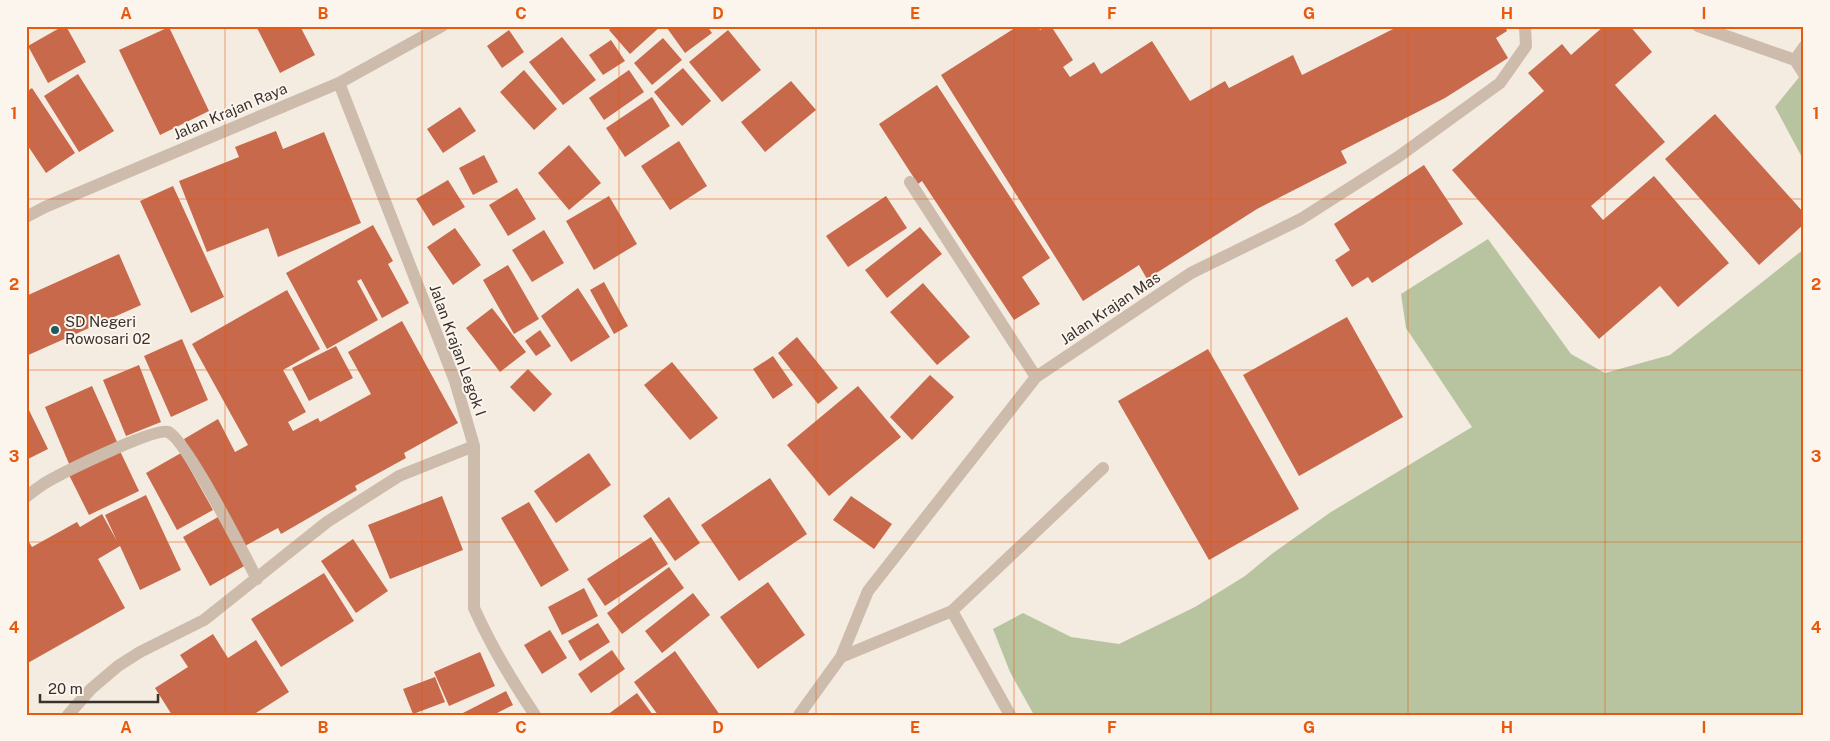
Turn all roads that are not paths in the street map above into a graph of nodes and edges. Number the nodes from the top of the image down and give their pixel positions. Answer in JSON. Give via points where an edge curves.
{"nodes":[{"id":1,"x":442,"y":26,"type":"edge"},
{"id":2,"x":1525,"y":26,"type":"edge"},
{"id":3,"x":1698,"y":26,"type":"edge"},
{"id":4,"x":1804,"y":47,"type":"edge"},
{"id":5,"x":1796,"y":60,"type":"junction"},
{"id":6,"x":1804,"y":74,"type":"edge"},
{"id":7,"x":339,"y":83,"type":"junction"},
{"id":8,"x":910,"y":182,"type":"dead end"},
{"id":9,"x":26,"y":217,"type":"edge"},
{"id":10,"x":1036,"y":378,"type":"junction"},
{"id":11,"x":474,"y":446,"type":"junction"},
{"id":12,"x":1103,"y":468,"type":"dead end"},
{"id":13,"x":26,"y":496,"type":"edge"},
{"id":14,"x":257,"y":579,"type":"junction"},
{"id":15,"x":952,"y":611,"type":"junction"},
{"id":16,"x":842,"y":657,"type":"junction"},
{"id":17,"x":68,"y":715,"type":"edge"},
{"id":18,"x":535,"y":715,"type":"edge"},
{"id":19,"x":799,"y":715,"type":"edge"},
{"id":20,"x":1010,"y":715,"type":"edge"}],
"edges":[{"from":1,"to":7,"type":"street","name":"Jalan Krajan Raya"},
{"from":2,"to":10,"type":"street","name":"Jalan Krajan Mas","via":[[1526,46],[1500,83],[1398,158],[1301,219],[1191,273]]},
{"from":3,"to":5,"type":"street"},
{"from":4,"to":5,"type":"street"},
{"from":5,"to":6,"type":"street"},
{"from":7,"to":9,"type":"street","name":"Jalan Krajan Raya"},
{"from":7,"to":11,"type":"street","name":"Jalan Krajan Legok I","via":[[455,381]]},
{"from":8,"to":10,"type":"street"},
{"from":10,"to":16,"type":"street","name":"Jalan Krajan Mas","via":[[868,591]]},
{"from":11,"to":14,"type":"street","via":[[400,476],[327,522]]},
{"from":11,"to":18,"type":"street","name":"Jalan Krajan Legok I","via":[[474,608],[515,686]]},
{"from":12,"to":15,"type":"street"},
{"from":13,"to":14,"type":"street","via":[[82,464],[137,440],[168,432],[193,462]]},
{"from":14,"to":17,"type":"street","via":[[204,620],[118,666]]},
{"from":15,"to":16,"type":"street"},
{"from":15,"to":20,"type":"street"},
{"from":16,"to":19,"type":"street","name":"Jalan Krajan Mas"}]}
